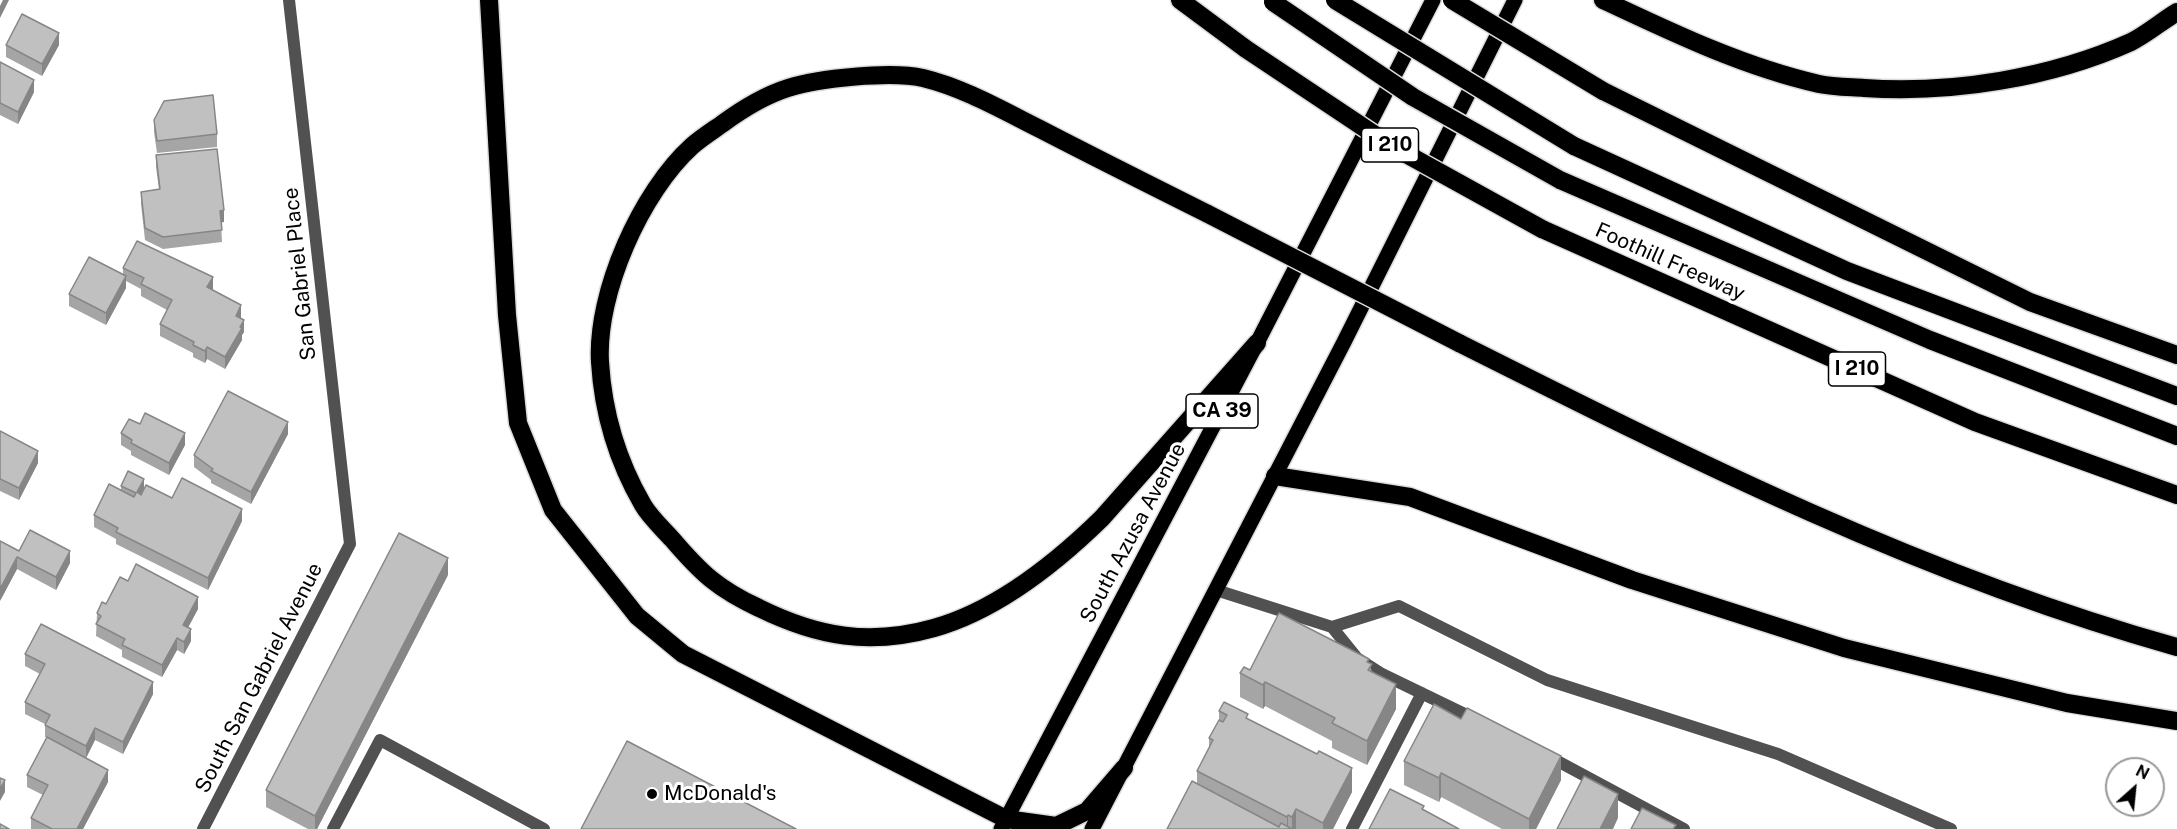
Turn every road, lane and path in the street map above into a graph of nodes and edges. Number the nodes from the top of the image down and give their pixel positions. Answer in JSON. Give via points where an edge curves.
{"nodes":[{"id":1,"x":289,"y":0,"type":"edge"},
{"id":2,"x":489,"y":0,"type":"edge"},
{"id":3,"x":1180,"y":0,"type":"edge"},
{"id":4,"x":1335,"y":0,"type":"edge"},
{"id":5,"x":1433,"y":0,"type":"edge"},
{"id":6,"x":1452,"y":0,"type":"edge"},
{"id":7,"x":1515,"y":0,"type":"edge"},
{"id":8,"x":1603,"y":0,"type":"edge"},
{"id":9,"x":1272,"y":1,"type":"edge"},
{"id":10,"x":2177,"y":12,"type":"edge"},
{"id":11,"x":1257,"y":343,"type":"junction"},
{"id":12,"x":2177,"y":355,"type":"edge"},
{"id":13,"x":2177,"y":396,"type":"edge"},
{"id":14,"x":2177,"y":436,"type":"edge"},
{"id":15,"x":1275,"y":476,"type":"junction"},
{"id":16,"x":2177,"y":495,"type":"edge"},
{"id":17,"x":350,"y":544,"type":"joint"},
{"id":18,"x":1216,"y":590,"type":"junction"},
{"id":19,"x":1332,"y":627,"type":"junction"},
{"id":20,"x":2177,"y":647,"type":"edge"},
{"id":21,"x":1422,"y":693,"type":"junction"},
{"id":22,"x":2177,"y":721,"type":"edge"},
{"id":23,"x":1486,"y":725,"type":"edge"},
{"id":24,"x":1539,"y":751,"type":"edge"},
{"id":25,"x":1124,"y":768,"type":"junction"},
{"id":26,"x":1004,"y":824,"type":"edge"},
{"id":27,"x":203,"y":829,"type":"edge"},
{"id":28,"x":333,"y":829,"type":"edge"},
{"id":29,"x":544,"y":829,"type":"edge"},
{"id":30,"x":1092,"y":829,"type":"edge"},
{"id":31,"x":1352,"y":829,"type":"edge"},
{"id":32,"x":1683,"y":829,"type":"edge"},
{"id":33,"x":1952,"y":829,"type":"edge"}],
"edges":[{"from":1,"to":17,"type":"street","name":"San Gabriel Place"},
{"from":2,"to":26,"type":"highway","via":[[507,315],[518,423],[553,510],[637,616],[683,654]]},
{"from":3,"to":16,"type":"highway","name":"Foothill Freeway","number":"I 210","bridge":true,"via":[[1390,145],[1542,229],[1975,422]]},
{"from":4,"to":13,"type":"highway","bridge":true,"via":[[1574,146],[1847,272]]},
{"from":5,"to":11,"type":"main road","name":"South Azusa Avenue","number":"CA 39"},
{"from":6,"to":12,"type":"highway","bridge":true,"via":[[1604,91],[2030,302]]},
{"from":7,"to":15,"type":"main road"},
{"from":8,"to":10,"type":"highway","via":[[1764,70],[1822,85],[1931,90],[2046,71],[2132,41]]},
{"from":9,"to":14,"type":"highway","bridge":true,"via":[[1413,97],[1560,180],[1930,340]]},
{"from":11,"to":20,"type":"highway","bridge":true,"via":[[1075,544],[1019,587],[976,610],[936,628],[888,636],[843,636],[797,627],[737,598],[701,573],[644,507],[611,434],[600,360],[605,303],[624,250],[655,190],[690,147],[737,112],[789,88],[864,76],[920,77],[971,95],[1662,445],[1822,519],[1961,577]]},
{"from":11,"to":26,"type":"main road","name":"South Azusa Avenue","number":"CA 39"},
{"from":15,"to":18,"type":"main road"},
{"from":15,"to":22,"type":"highway","via":[[1410,497],[1632,580],[1844,648],[2067,703]]},
{"from":17,"to":27,"type":"street","name":"South San Gabriel Avenue"},
{"from":18,"to":19,"type":"street"},
{"from":18,"to":25,"type":"main road"},
{"from":19,"to":21,"type":"street","via":[[1357,658]]},
{"from":19,"to":33,"type":"street","via":[[1400,606],[1547,680],[1778,754]]},
{"from":21,"to":23,"type":"street"},
{"from":21,"to":31,"type":"street"},
{"from":24,"to":32,"type":"street"},
{"from":25,"to":26,"type":"highway","via":[[1087,811],[1056,826]]},
{"from":25,"to":30,"type":"main road"},
{"from":28,"to":29,"type":"street","via":[[380,740]]}]}
